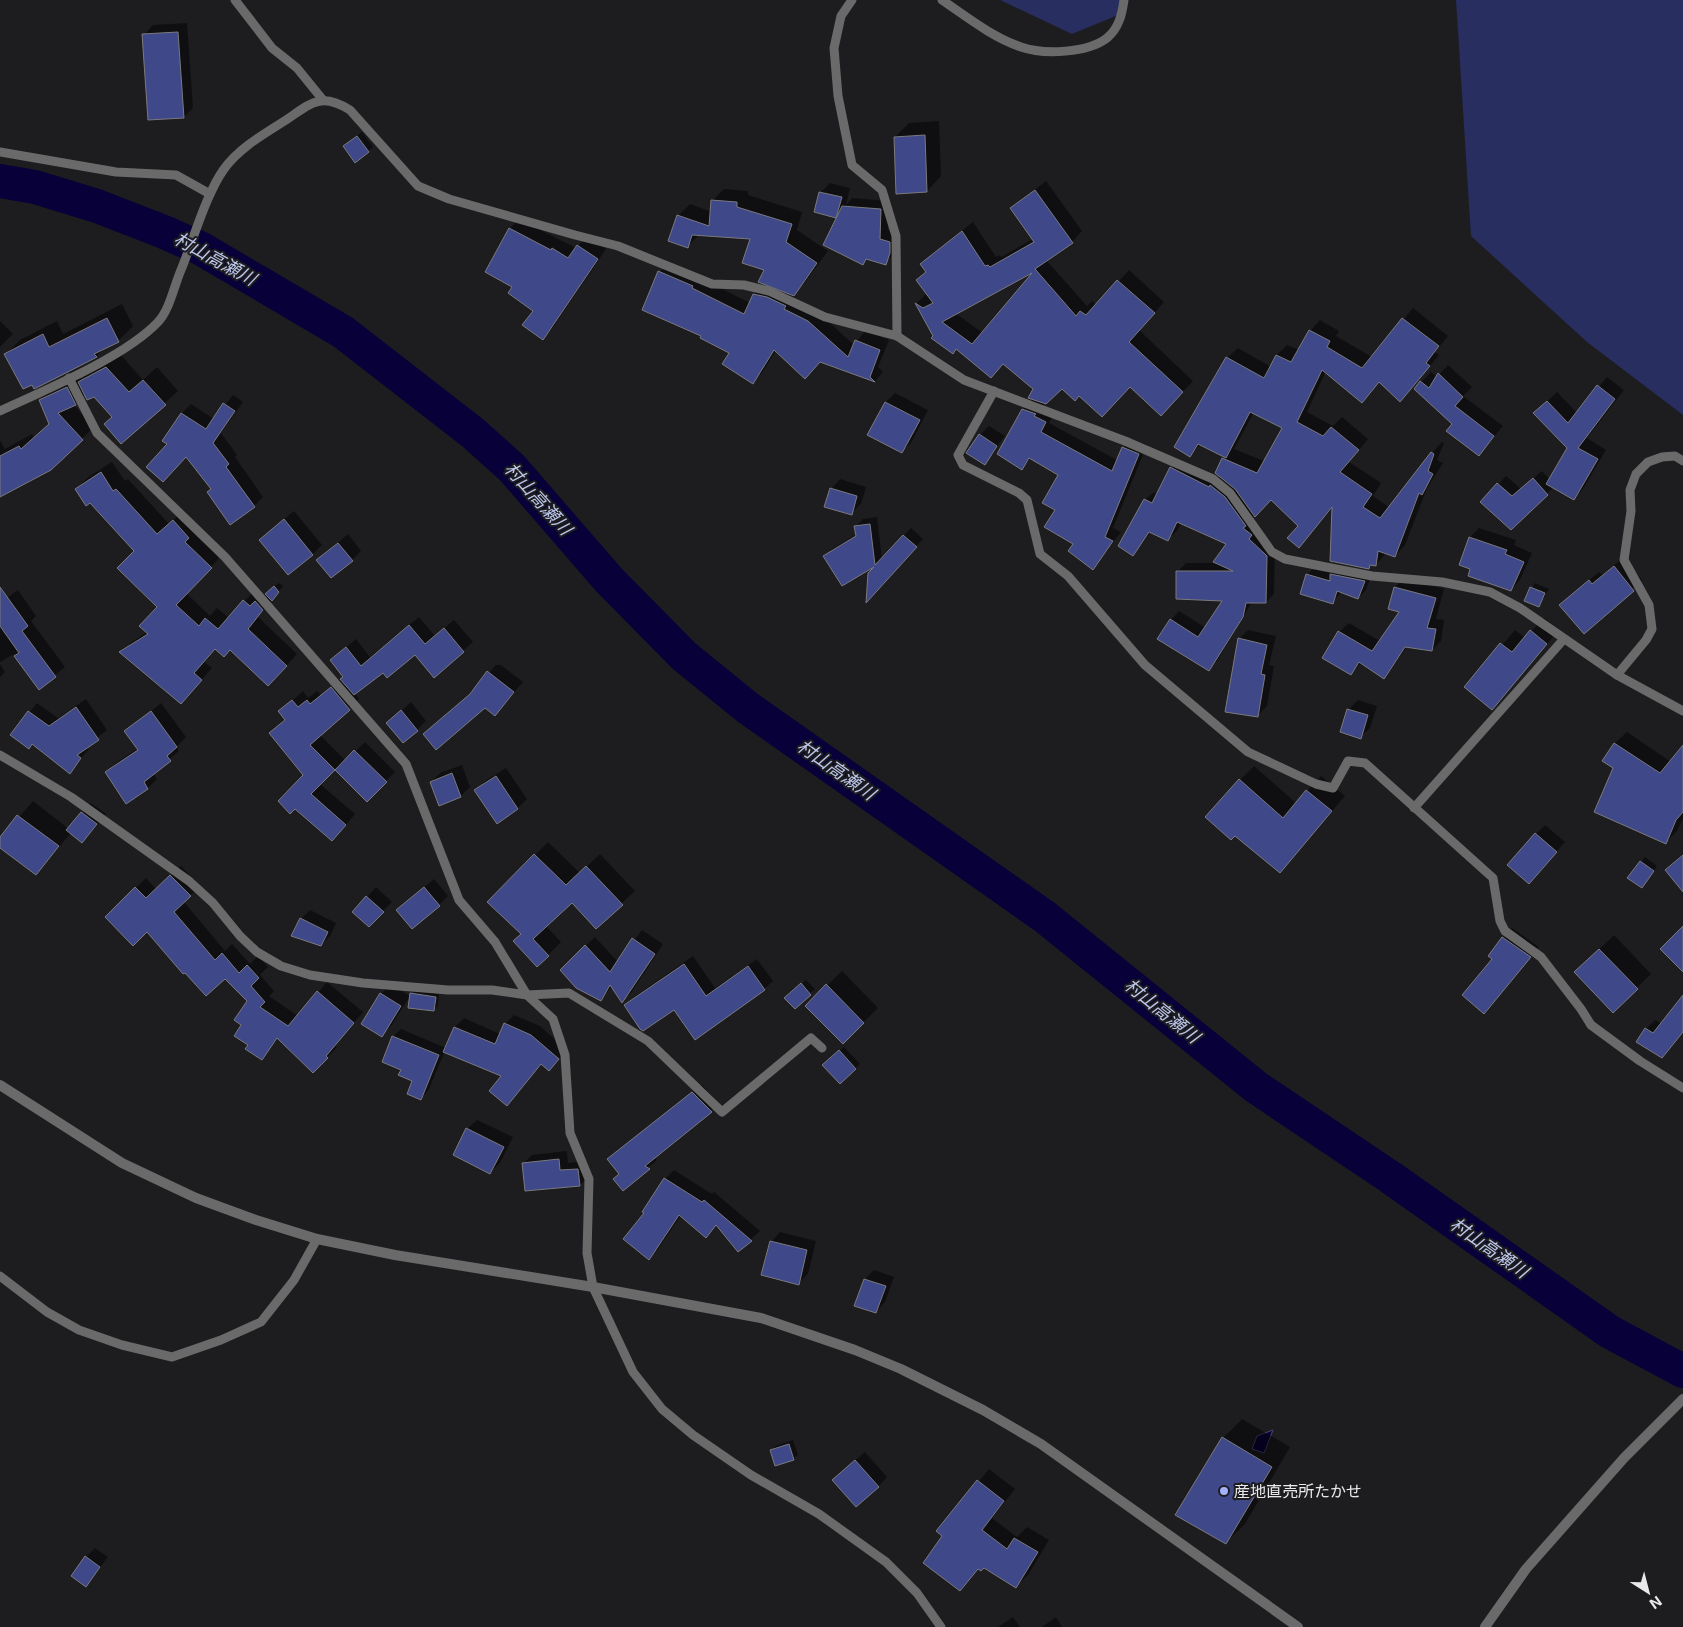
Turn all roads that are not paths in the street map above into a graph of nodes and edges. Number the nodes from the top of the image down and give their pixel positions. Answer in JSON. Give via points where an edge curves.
{"nodes":[{"id":1,"x":235,"y":0,"type":"edge"},
{"id":2,"x":852,"y":0,"type":"edge"},
{"id":3,"x":942,"y":0,"type":"edge"},
{"id":4,"x":1124,"y":0,"type":"edge"},
{"id":5,"x":323,"y":100,"type":"junction"},
{"id":6,"x":0,"y":152,"type":"edge"},
{"id":7,"x":210,"y":194,"type":"junction"},
{"id":8,"x":897,"y":336,"type":"junction"},
{"id":9,"x":69,"y":378,"type":"junction"},
{"id":10,"x":994,"y":391,"type":"junction"},
{"id":11,"x":0,"y":411,"type":"edge"},
{"id":12,"x":1683,"y":461,"type":"edge"},
{"id":13,"x":1563,"y":640,"type":"junction"},
{"id":14,"x":1617,"y":675,"type":"junction"},
{"id":15,"x":1683,"y":711,"type":"edge"},
{"id":16,"x":0,"y":755,"type":"edge"},
{"id":17,"x":1414,"y":808,"type":"junction"},
{"id":18,"x":527,"y":995,"type":"junction"},
{"id":19,"x":822,"y":1048,"type":"dead end"},
{"id":20,"x":0,"y":1085,"type":"edge"},
{"id":21,"x":1683,"y":1088,"type":"edge"},
{"id":22,"x":317,"y":1239,"type":"junction"},
{"id":23,"x":0,"y":1276,"type":"edge"},
{"id":24,"x":593,"y":1287,"type":"junction"},
{"id":25,"x":1683,"y":1399,"type":"edge"},
{"id":26,"x":941,"y":1627,"type":"edge"},
{"id":27,"x":1298,"y":1627,"type":"edge"},
{"id":28,"x":1485,"y":1627,"type":"edge"}],
"edges":[{"from":1,"to":5,"type":"lane","via":[[272,48],[297,68]]},
{"from":2,"to":8,"type":"lane","via":[[841,16],[834,48],[838,96],[852,165],[882,190],[896,236]]},
{"from":3,"to":4,"type":"lane","via":[[992,34],[1023,48],[1056,52],[1084,49],[1107,38],[1120,20]]},
{"from":5,"to":7,"type":"lane","via":[[310,103],[248,145],[224,169]]},
{"from":5,"to":8,"type":"lane","via":[[336,102],[350,110],[418,186],[450,199],[618,246],[712,284],[744,285],[769,291],[826,317]]},
{"from":6,"to":7,"type":"lane","via":[[116,172],[176,175]]},
{"from":7,"to":9,"type":"lane","via":[[159,320],[121,350]]},
{"from":8,"to":10,"type":"lane","via":[[964,380]]},
{"from":9,"to":11,"type":"lane"},
{"from":9,"to":18,"type":"lane","via":[[97,433],[225,557],[406,764],[459,900],[495,942]]},
{"from":10,"to":13,"type":"lane","via":[[1213,479],[1230,493],[1272,552],[1285,559],[1372,576],[1442,582],[1490,592],[1520,608]]},
{"from":10,"to":17,"type":"lane","via":[[958,455],[963,465],[1027,500],[1040,554],[1068,576],[1145,665],[1248,752],[1316,784],[1333,788],[1348,761],[1365,764]]},
{"from":12,"to":14,"type":"lane","via":[[1675,456],[1648,462],[1636,474],[1630,490],[1631,511],[1624,560],[1646,599],[1652,629]]},
{"from":13,"to":14,"type":"lane"},
{"from":13,"to":17,"type":"lane"},
{"from":14,"to":15,"type":"lane"},
{"from":16,"to":18,"type":"lane","via":[[71,797],[189,881],[257,952],[281,966],[310,975],[363,983]]},
{"from":17,"to":21,"type":"lane","via":[[1493,878],[1500,921],[1505,931],[1541,957],[1591,1026]]},
{"from":18,"to":19,"type":"lane","via":[[569,994],[648,1041],[722,1112],[811,1038]]},
{"from":18,"to":24,"type":"lane","via":[[553,1018],[565,1056],[570,1133],[589,1179],[587,1253]]},
{"from":20,"to":22,"type":"street","via":[[122,1163],[196,1198]]},
{"from":22,"to":23,"type":"lane","via":[[294,1280],[261,1322],[172,1357],[79,1330],[48,1312]]},
{"from":22,"to":24,"type":"street"},
{"from":24,"to":26,"type":"lane","via":[[633,1372],[662,1409],[692,1435],[819,1514],[886,1562],[917,1593]]},
{"from":24,"to":27,"type":"street","via":[[761,1318],[855,1350],[909,1373],[1041,1444]]},
{"from":25,"to":28,"type":"street","via":[[1526,1569]]}]}
